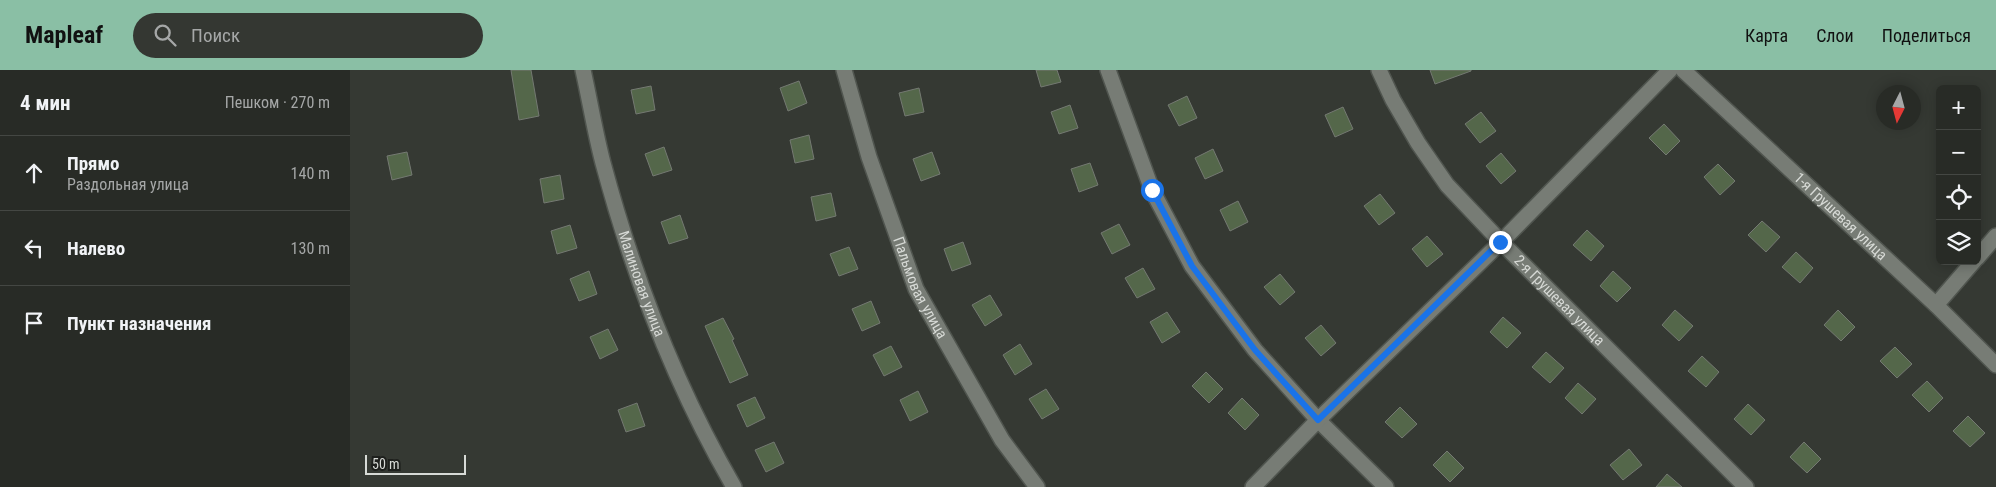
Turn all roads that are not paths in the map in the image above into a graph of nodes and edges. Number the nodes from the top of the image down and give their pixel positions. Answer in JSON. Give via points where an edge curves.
{"nodes":[{"id":1,"x":583,"y":70,"type":"edge"},
{"id":2,"x":844,"y":70,"type":"edge"},
{"id":3,"x":1108,"y":70,"type":"edge"},
{"id":4,"x":1379,"y":70,"type":"edge"},
{"id":5,"x":1670,"y":70,"type":"edge"},
{"id":6,"x":1682,"y":70,"type":"edge"},
{"id":7,"x":1996,"y":236,"type":"edge"},
{"id":8,"x":1500,"y":242,"type":"junction"},
{"id":9,"x":1981,"y":253,"type":"edge"},
{"id":10,"x":1971,"y":265,"type":"edge"},
{"id":11,"x":1936,"y":305,"type":"junction"},
{"id":12,"x":1996,"y":364,"type":"edge"},
{"id":13,"x":1318,"y":420,"type":"junction"},
{"id":14,"x":734,"y":487,"type":"edge"},
{"id":15,"x":1037,"y":487,"type":"edge"},
{"id":16,"x":1253,"y":487,"type":"edge"},
{"id":17,"x":1386,"y":487,"type":"edge"},
{"id":18,"x":1746,"y":487,"type":"edge"}],
"edges":[{"from":1,"to":14,"type":"street","name":"Малиновая улица","via":[[603,162],[628,250],[664,343],[718,460]]},
{"from":2,"to":15,"type":"street","name":"Пальмовая улица","via":[[869,157],[916,289],[1002,440]]},
{"from":3,"to":13,"type":"street","via":[[1152,190],[1192,266],[1255,350]]},
{"from":4,"to":8,"type":"street","name":"2-я Грушевая улица","via":[[1418,143],[1447,184]]},
{"from":5,"to":8,"type":"street"},
{"from":6,"to":11,"type":"street","name":"1-я Грушевая улица"},
{"from":7,"to":9,"type":"street"},
{"from":8,"to":13,"type":"street"},
{"from":8,"to":18,"type":"street","name":"2-я Грушевая улица"},
{"from":10,"to":11,"type":"street"},
{"from":11,"to":12,"type":"street","name":"1-я Грушевая улица"},
{"from":13,"to":16,"type":"street"},
{"from":13,"to":17,"type":"street"}]}
